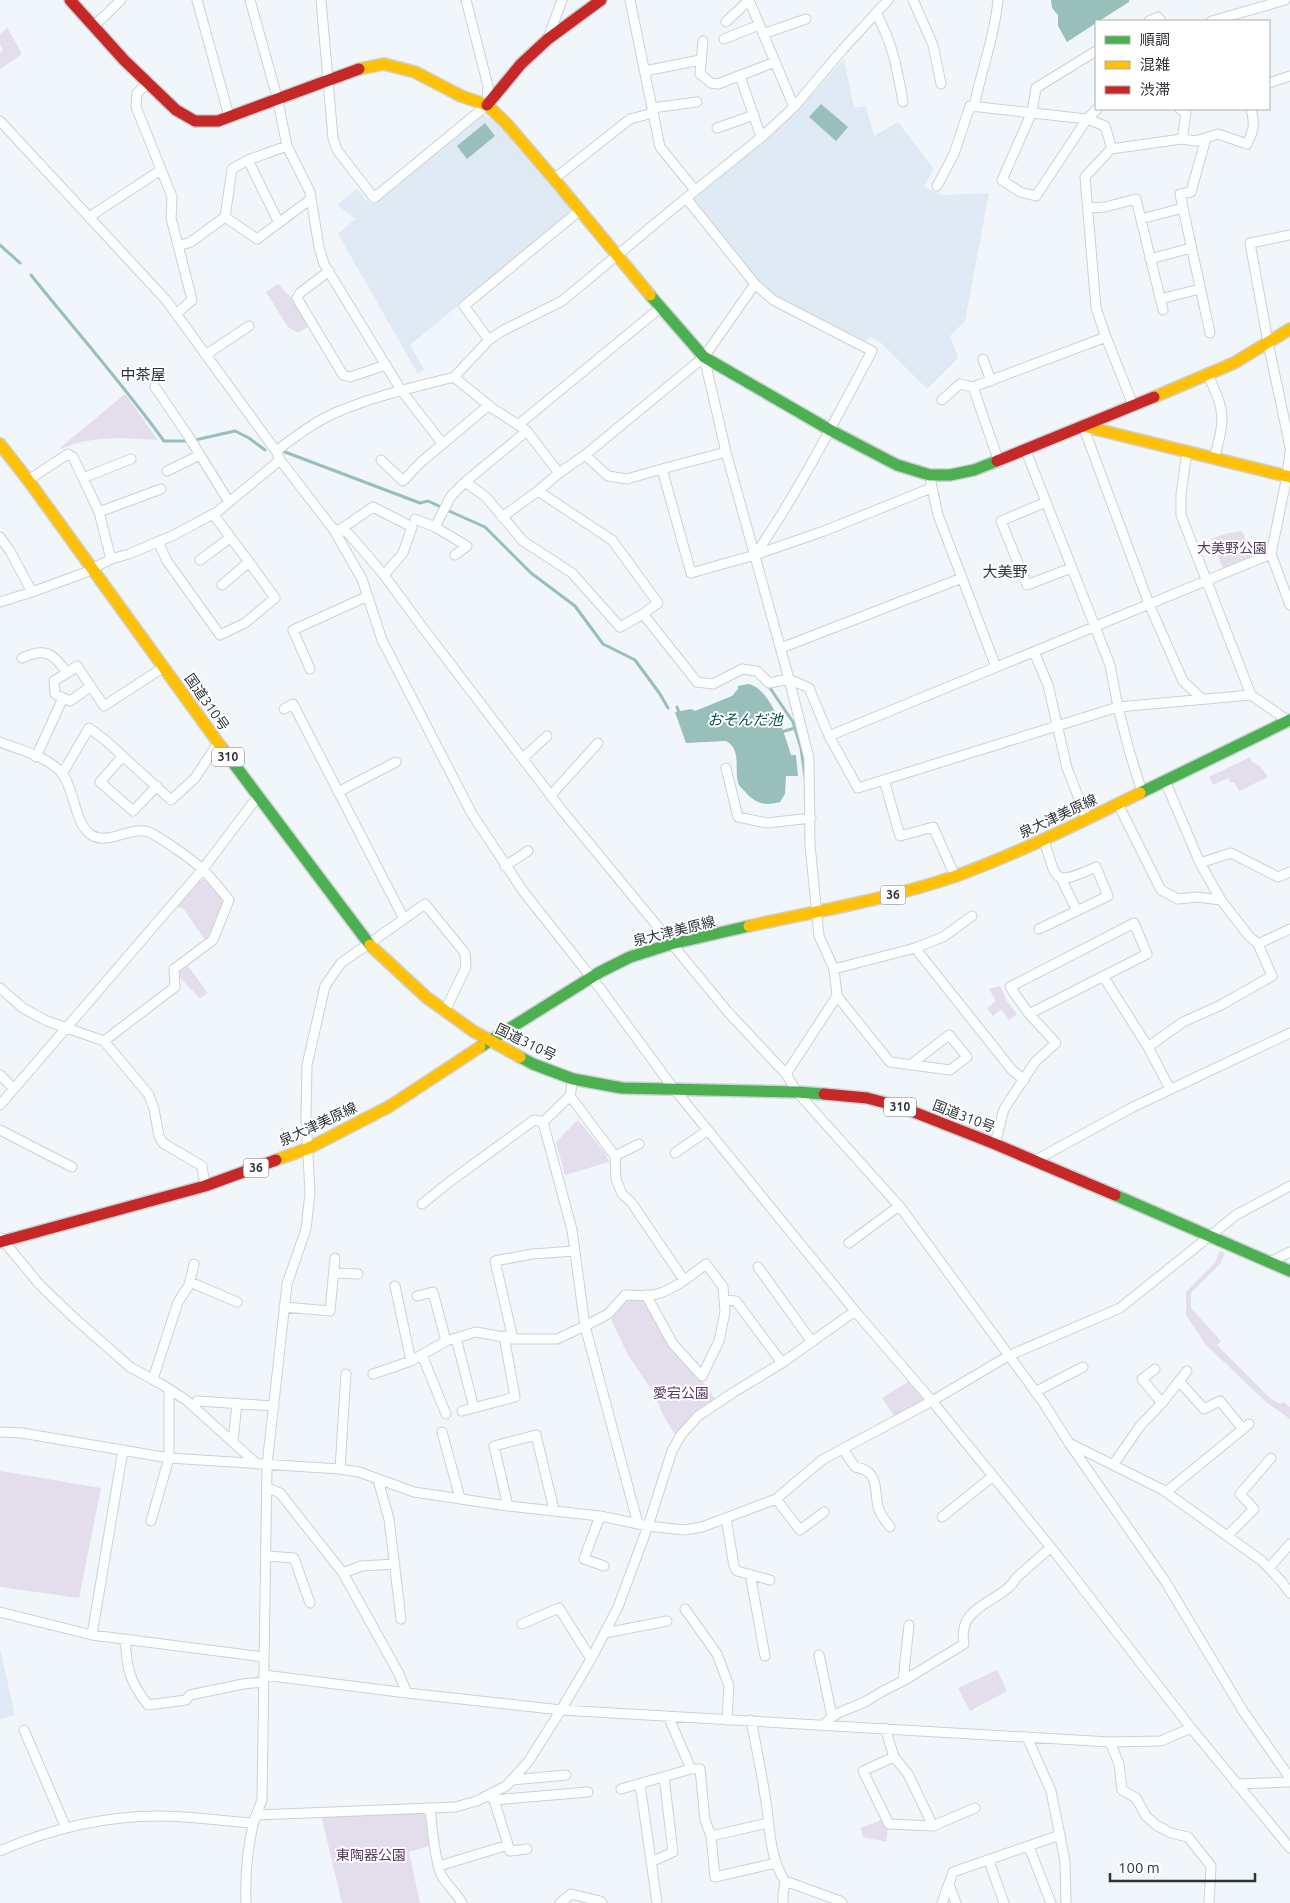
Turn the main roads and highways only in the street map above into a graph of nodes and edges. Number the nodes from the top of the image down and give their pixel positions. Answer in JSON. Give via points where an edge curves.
{"nodes":[{"id":1,"x":70,"y":0,"type":"edge"},
{"id":2,"x":601,"y":0,"type":"edge"},
{"id":3,"x":487,"y":105,"type":"junction"},
{"id":4,"x":1290,"y":329,"type":"edge"},
{"id":5,"x":1083,"y":426,"type":"junction"},
{"id":6,"x":0,"y":444,"type":"edge"},
{"id":7,"x":1288,"y":477,"type":"edge"},
{"id":8,"x":1290,"y":720,"type":"edge"},
{"id":9,"x":488,"y":1041,"type":"junction"},
{"id":10,"x":1,"y":1239,"type":"edge"},
{"id":11,"x":1290,"y":1271,"type":"edge"}],
"edges":[{"from":1,"to":3,"type":"main road","via":[[148,83],[177,110],[195,121],[206,123],[352,70],[384,64],[415,72],[461,96]]},
{"from":2,"to":3,"type":"main road","via":[[548,39],[521,64]]},
{"from":3,"to":5,"type":"main road","via":[[554,179],[689,343],[704,357],[830,430],[897,465],[930,475],[950,475],[999,462]]},
{"from":4,"to":5,"type":"main road","via":[[1234,363]]},
{"from":5,"to":7,"type":"main road"},
{"from":6,"to":9,"type":"main road","name":"国道310号","number":"310","via":[[369,944],[445,1012]]},
{"from":8,"to":9,"type":"main road","name":"泉大津美原線","number":"36","via":[[1044,840],[955,876],[894,894],[671,944],[630,957]]},
{"from":9,"to":10,"type":"main road","name":"泉大津美原線","number":"36","via":[[390,1106],[308,1148],[205,1186]]},
{"from":9,"to":11,"type":"main road","name":"国道310号","number":"310","via":[[533,1064],[573,1079],[622,1088],[797,1092],[867,1098],[901,1107]]}]}
